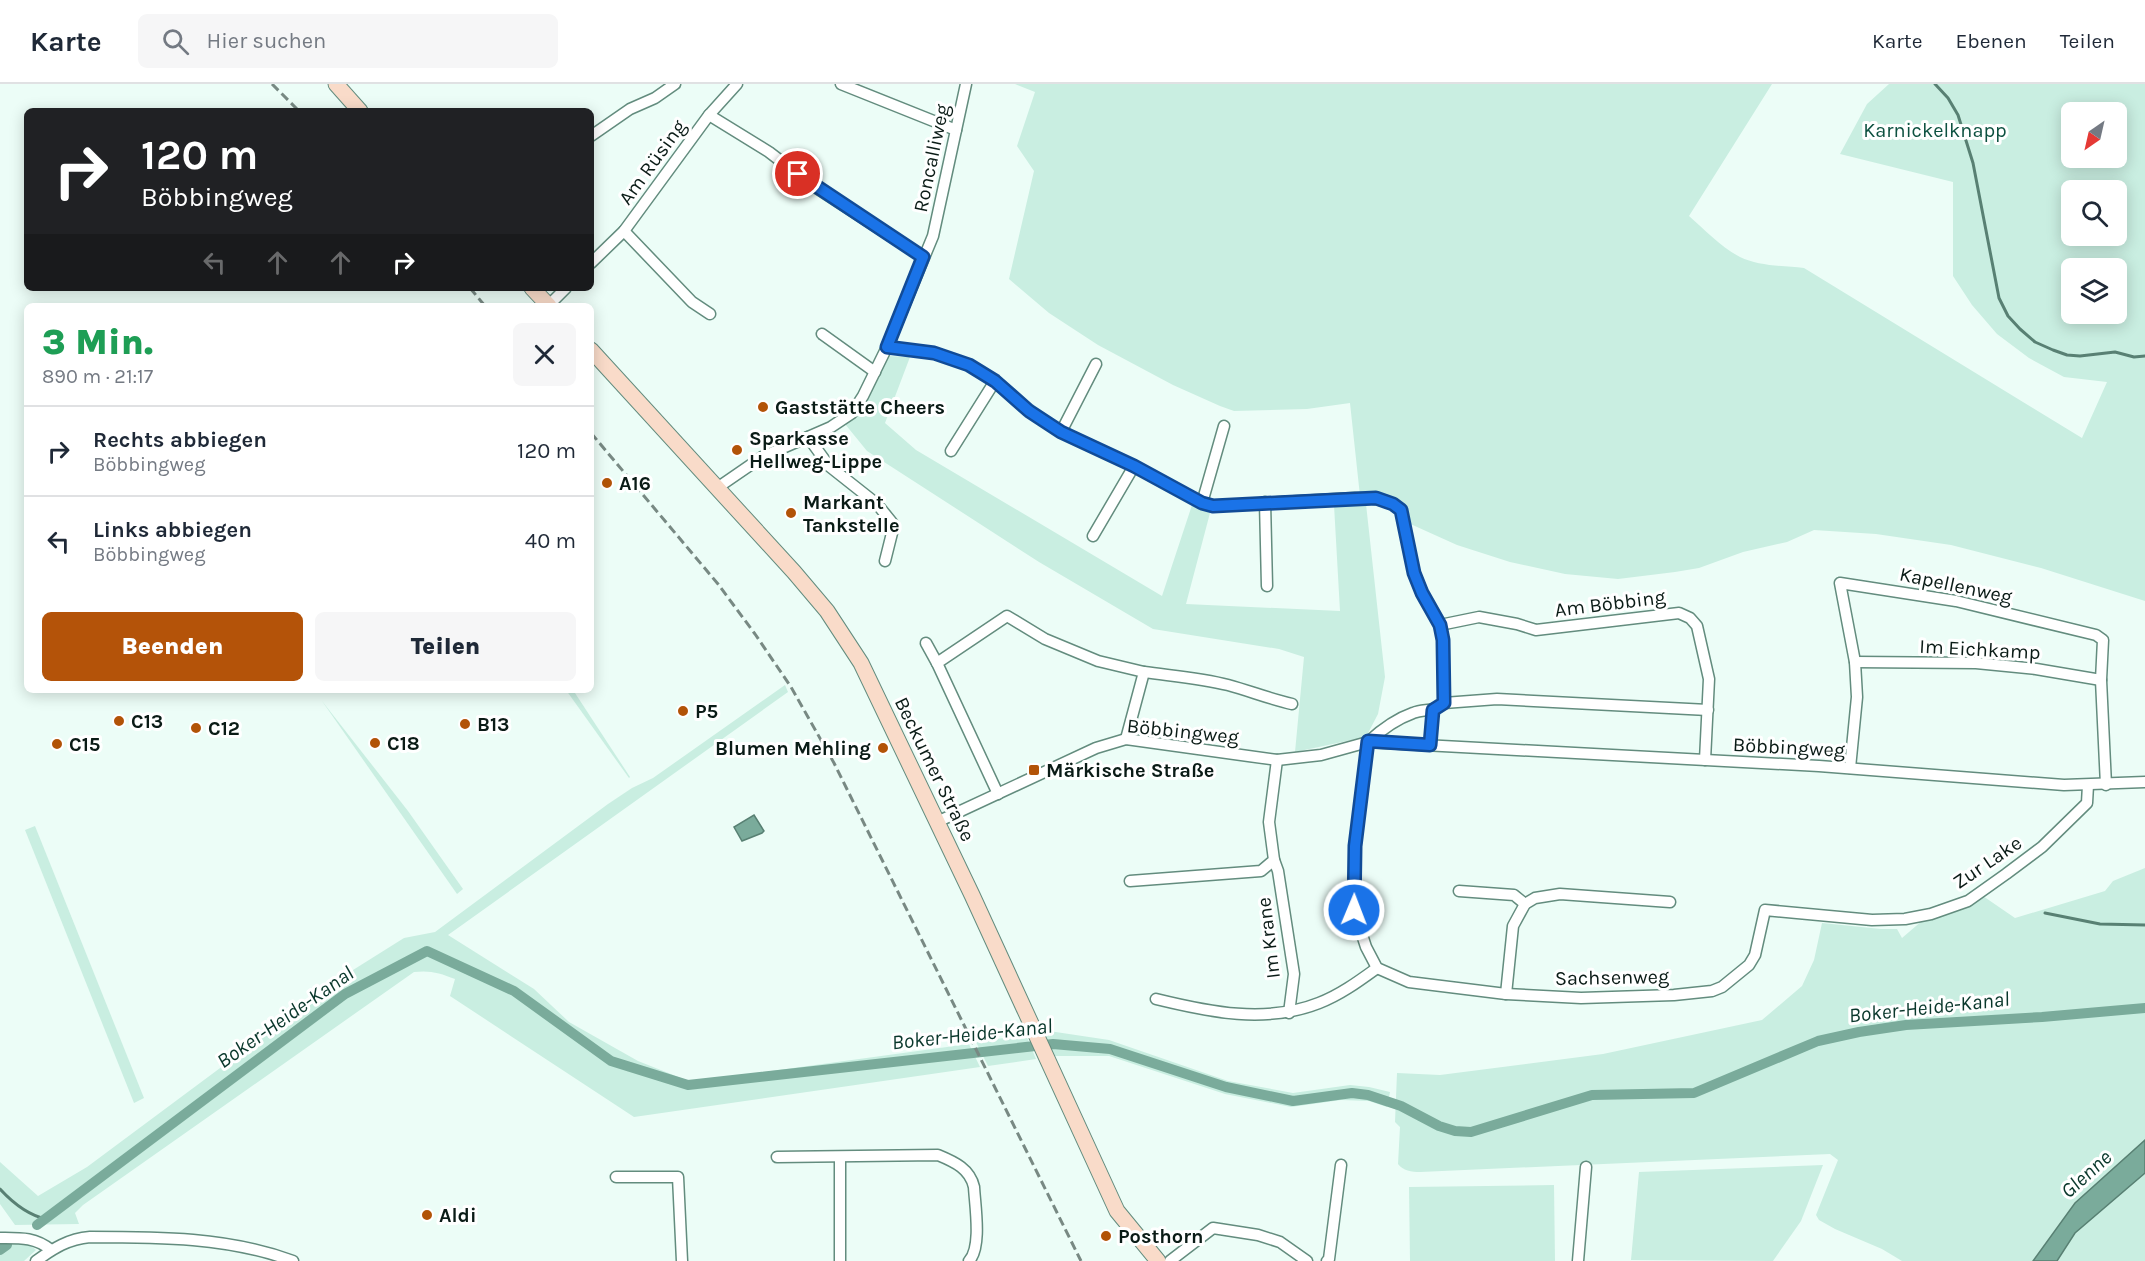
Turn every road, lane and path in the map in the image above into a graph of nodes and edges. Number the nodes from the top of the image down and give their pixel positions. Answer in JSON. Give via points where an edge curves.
{"nodes":[{"id":1,"x":336,"y":84,"type":"edge"},
{"id":2,"x":675,"y":84,"type":"edge"},
{"id":3,"x":737,"y":84,"type":"edge"},
{"id":4,"x":841,"y":84,"type":"edge"},
{"id":5,"x":966,"y":84,"type":"edge"},
{"id":6,"x":357,"y":108,"type":"edge"},
{"id":7,"x":709,"y":115,"type":"junction"},
{"id":8,"x":956,"y":130,"type":"junction"},
{"id":9,"x":594,"y":134,"type":"edge"},
{"id":10,"x":624,"y":231,"type":"junction"},
{"id":11,"x":923,"y":257,"type":"junction"},
{"id":12,"x":594,"y":260,"type":"edge"},
{"id":13,"x":535,"y":291,"type":"edge"},
{"id":14,"x":563,"y":291,"type":"edge"},
{"id":15,"x":546,"y":303,"type":"edge"},
{"id":16,"x":552,"y":303,"type":"edge"},
{"id":17,"x":710,"y":314,"type":"dead end"},
{"id":18,"x":822,"y":334,"type":"dead end"},
{"id":19,"x":887,"y":347,"type":"junction"},
{"id":20,"x":594,"y":353,"type":"edge"},
{"id":21,"x":1096,"y":364,"type":"dead end"},
{"id":22,"x":875,"y":372,"type":"junction"},
{"id":23,"x":995,"y":381,"type":"junction"},
{"id":24,"x":1224,"y":426,"type":"dead end"},
{"id":25,"x":1061,"y":432,"type":"junction"},
{"id":26,"x":808,"y":437,"type":"junction"},
{"id":27,"x":951,"y":451,"type":"dead end"},
{"id":28,"x":1134,"y":466,"type":"junction"},
{"id":29,"x":717,"y":488,"type":"junction"},
{"id":30,"x":1264,"y":502,"type":"junction"},
{"id":31,"x":1202,"y":503,"type":"junction"},
{"id":32,"x":1094,"y":536,"type":"dead end"},
{"id":33,"x":885,"y":561,"type":"dead end"},
{"id":34,"x":1267,"y":586,"type":"dead end"},
{"id":35,"x":1440,"y":625,"type":"junction"},
{"id":36,"x":926,"y":643,"type":"dead end"},
{"id":37,"x":1855,"y":662,"type":"junction"},
{"id":38,"x":938,"y":663,"type":"junction"},
{"id":39,"x":1144,"y":672,"type":"junction"},
{"id":40,"x":2101,"y":680,"type":"junction"},
{"id":41,"x":1444,"y":703,"type":"junction"},
{"id":42,"x":1292,"y":704,"type":"dead end"},
{"id":43,"x":1433,"y":710,"type":"junction"},
{"id":44,"x":1708,"y":710,"type":"junction"},
{"id":45,"x":1126,"y":739,"type":"junction"},
{"id":46,"x":1368,"y":741,"type":"junction"},
{"id":47,"x":1430,"y":745,"type":"junction"},
{"id":48,"x":1277,"y":760,"type":"junction"},
{"id":49,"x":1705,"y":760,"type":"junction"},
{"id":50,"x":1850,"y":768,"type":"junction"},
{"id":51,"x":2145,"y":782,"type":"edge"},
{"id":52,"x":2088,"y":785,"type":"junction"},
{"id":53,"x":2106,"y":785,"type":"junction"},
{"id":54,"x":998,"y":794,"type":"junction"},
{"id":55,"x":937,"y":822,"type":"junction"},
{"id":56,"x":1274,"y":860,"type":"junction"},
{"id":57,"x":1130,"y":881,"type":"dead end"},
{"id":58,"x":1459,"y":891,"type":"dead end"},
{"id":59,"x":1670,"y":902,"type":"dead end"},
{"id":60,"x":1525,"y":904,"type":"junction"},
{"id":61,"x":1765,"y":910,"type":"joint"},
{"id":62,"x":1377,"y":968,"type":"junction"},
{"id":63,"x":1506,"y":994,"type":"junction"},
{"id":64,"x":1156,"y":999,"type":"dead end"},
{"id":65,"x":1289,"y":1013,"type":"junction"},
{"id":66,"x":777,"y":1157,"type":"dead end"},
{"id":67,"x":840,"y":1157,"type":"junction"},
{"id":68,"x":1341,"y":1165,"type":"dead end"},
{"id":69,"x":1586,"y":1167,"type":"dead end"},
{"id":70,"x":616,"y":1177,"type":"dead end"},
{"id":71,"x":0,"y":1238,"type":"edge"},
{"id":72,"x":51,"y":1250,"type":"junction"},
{"id":73,"x":971,"y":1260,"type":"edge"},
{"id":74,"x":36,"y":1261,"type":"edge"},
{"id":75,"x":293,"y":1261,"type":"edge"},
{"id":76,"x":682,"y":1261,"type":"edge"},
{"id":77,"x":840,"y":1261,"type":"edge"},
{"id":78,"x":1158,"y":1261,"type":"edge"},
{"id":79,"x":1170,"y":1261,"type":"edge"},
{"id":80,"x":1307,"y":1261,"type":"edge"},
{"id":81,"x":1327,"y":1261,"type":"edge"},
{"id":82,"x":1578,"y":1261,"type":"edge"}],
"edges":[{"from":1,"to":6,"type":"main road"},
{"from":2,"to":9,"type":"street"},
{"from":3,"to":7,"type":"street","name":"Am Rüsing"},
{"from":4,"to":8,"type":"street"},
{"from":5,"to":8,"type":"street","name":"Roncalliweg"},
{"from":7,"to":10,"type":"street","name":"Am Rüsing"},
{"from":7,"to":11,"type":"street","name":"Am Rüsing"},
{"from":8,"to":11,"type":"street","name":"Roncalliweg","via":[[933,236]]},
{"from":10,"to":12,"type":"street","name":"Am Rüsing"},
{"from":10,"to":17,"type":"street","name":"Am Rüsing","via":[[692,302]]},
{"from":11,"to":19,"type":"street","name":"Roncalliweg"},
{"from":13,"to":15,"type":"main road"},
{"from":14,"to":16,"type":"street"},
{"from":18,"to":22,"type":"street"},
{"from":19,"to":22,"type":"street","name":"Roncalliweg"},
{"from":19,"to":23,"type":"street","via":[[934,353],[969,365]]},
{"from":20,"to":29,"type":"main road","name":"Beckumer Straße"},
{"from":21,"to":25,"type":"street"},
{"from":22,"to":26,"type":"street","name":"Roncalliweg","via":[[852,413]]},
{"from":23,"to":25,"type":"street"},
{"from":23,"to":27,"type":"street"},
{"from":24,"to":31,"type":"street"},
{"from":25,"to":28,"type":"street"},
{"from":26,"to":29,"type":"street","name":"Roncalliweg","via":[[762,457]]},
{"from":26,"to":33,"type":"street","via":[[829,466],[877,504],[894,525]]},
{"from":28,"to":31,"type":"street"},
{"from":28,"to":32,"type":"street"},
{"from":29,"to":55,"type":"main road","name":"Beckumer Straße","via":[[794,572],[843,633]]},
{"from":30,"to":31,"type":"street","via":[[1213,506]]},
{"from":30,"to":34,"type":"street"},
{"from":30,"to":35,"type":"street","via":[[1376,498],[1393,504],[1401,510],[1414,573]]},
{"from":35,"to":41,"type":"street"},
{"from":35,"to":44,"type":"street","name":"Am Böbbing","via":[[1479,617],[1536,630],[1679,613],[1697,626],[1709,678]]},
{"from":36,"to":38,"type":"street"},
{"from":37,"to":40,"type":"street","name":"Im Eichkamp","via":[[1976,663]]},
{"from":37,"to":40,"type":"street","name":"Kapellenweg","via":[[1840,583],[1956,601],[2096,634],[2103,640]]},
{"from":37,"to":50,"type":"street","name":"Kapellenweg","via":[[1857,697]]},
{"from":38,"to":39,"type":"street","via":[[1007,616],[1045,639],[1098,661]]},
{"from":38,"to":54,"type":"street"},
{"from":39,"to":42,"type":"street","via":[[1205,680]]},
{"from":39,"to":45,"type":"street"},
{"from":40,"to":53,"type":"street","name":"Kapellenweg"},
{"from":41,"to":43,"type":"street"},
{"from":41,"to":44,"type":"street","via":[[1497,699]]},
{"from":43,"to":46,"type":"street","name":"Böbbingweg","via":[[1414,712]]},
{"from":43,"to":47,"type":"street"},
{"from":44,"to":49,"type":"street","name":"Am Böbbing"},
{"from":45,"to":48,"type":"street","name":"Böbbingweg"},
{"from":45,"to":54,"type":"street","name":"Böbbingweg","via":[[1096,748]]},
{"from":46,"to":47,"type":"street","name":"Böbbingweg"},
{"from":46,"to":48,"type":"street","name":"Böbbingweg","via":[[1321,755]]},
{"from":46,"to":62,"type":"street","via":[[1355,846],[1354,910]]},
{"from":47,"to":49,"type":"street","name":"Böbbingweg"},
{"from":48,"to":56,"type":"street","name":"Im Krane","via":[[1269,822]]},
{"from":49,"to":50,"type":"street","name":"Böbbingweg"},
{"from":50,"to":52,"type":"street","name":"Böbbingweg"},
{"from":51,"to":53,"type":"street","name":"Böbbingweg"},
{"from":52,"to":53,"type":"street","name":"Böbbingweg"},
{"from":52,"to":61,"type":"street","name":"Zur Lake","via":[[2087,803],[2059,832],[1968,901],[1905,919],[1872,920]]},
{"from":54,"to":55,"type":"street","name":"Böbbingweg"},
{"from":55,"to":78,"type":"main road","name":"Beckumer Straße","via":[[1116,1211]]},
{"from":56,"to":57,"type":"street","name":"Im Krane","via":[[1261,871]]},
{"from":56,"to":65,"type":"street","name":"Im Krane","via":[[1293,974]]},
{"from":58,"to":60,"type":"street","via":[[1514,895]]},
{"from":59,"to":60,"type":"street","via":[[1560,894]]},
{"from":60,"to":63,"type":"street","via":[[1513,926]]},
{"from":61,"to":63,"type":"street","name":"Sachsenweg","via":[[1749,965],[1712,991],[1581,998]]},
{"from":62,"to":63,"type":"street","name":"Sachsenweg","via":[[1409,982]]},
{"from":62,"to":65,"type":"street","via":[[1347,989]]},
{"from":64,"to":65,"type":"street","via":[[1245,1016]]},
{"from":66,"to":67,"type":"street"},
{"from":67,"to":73,"type":"street","via":[[938,1155],[966,1170],[975,1187],[977,1242]]},
{"from":67,"to":77,"type":"street"},
{"from":68,"to":81,"type":"street"},
{"from":69,"to":82,"type":"street"},
{"from":70,"to":76,"type":"street","via":[[678,1177]]},
{"from":71,"to":72,"type":"street","via":[[29,1238]]},
{"from":72,"to":74,"type":"street"},
{"from":72,"to":75,"type":"street","via":[[75,1238],[150,1238],[213,1241]]},
{"from":79,"to":80,"type":"street","via":[[1213,1228],[1281,1242]]}]}
